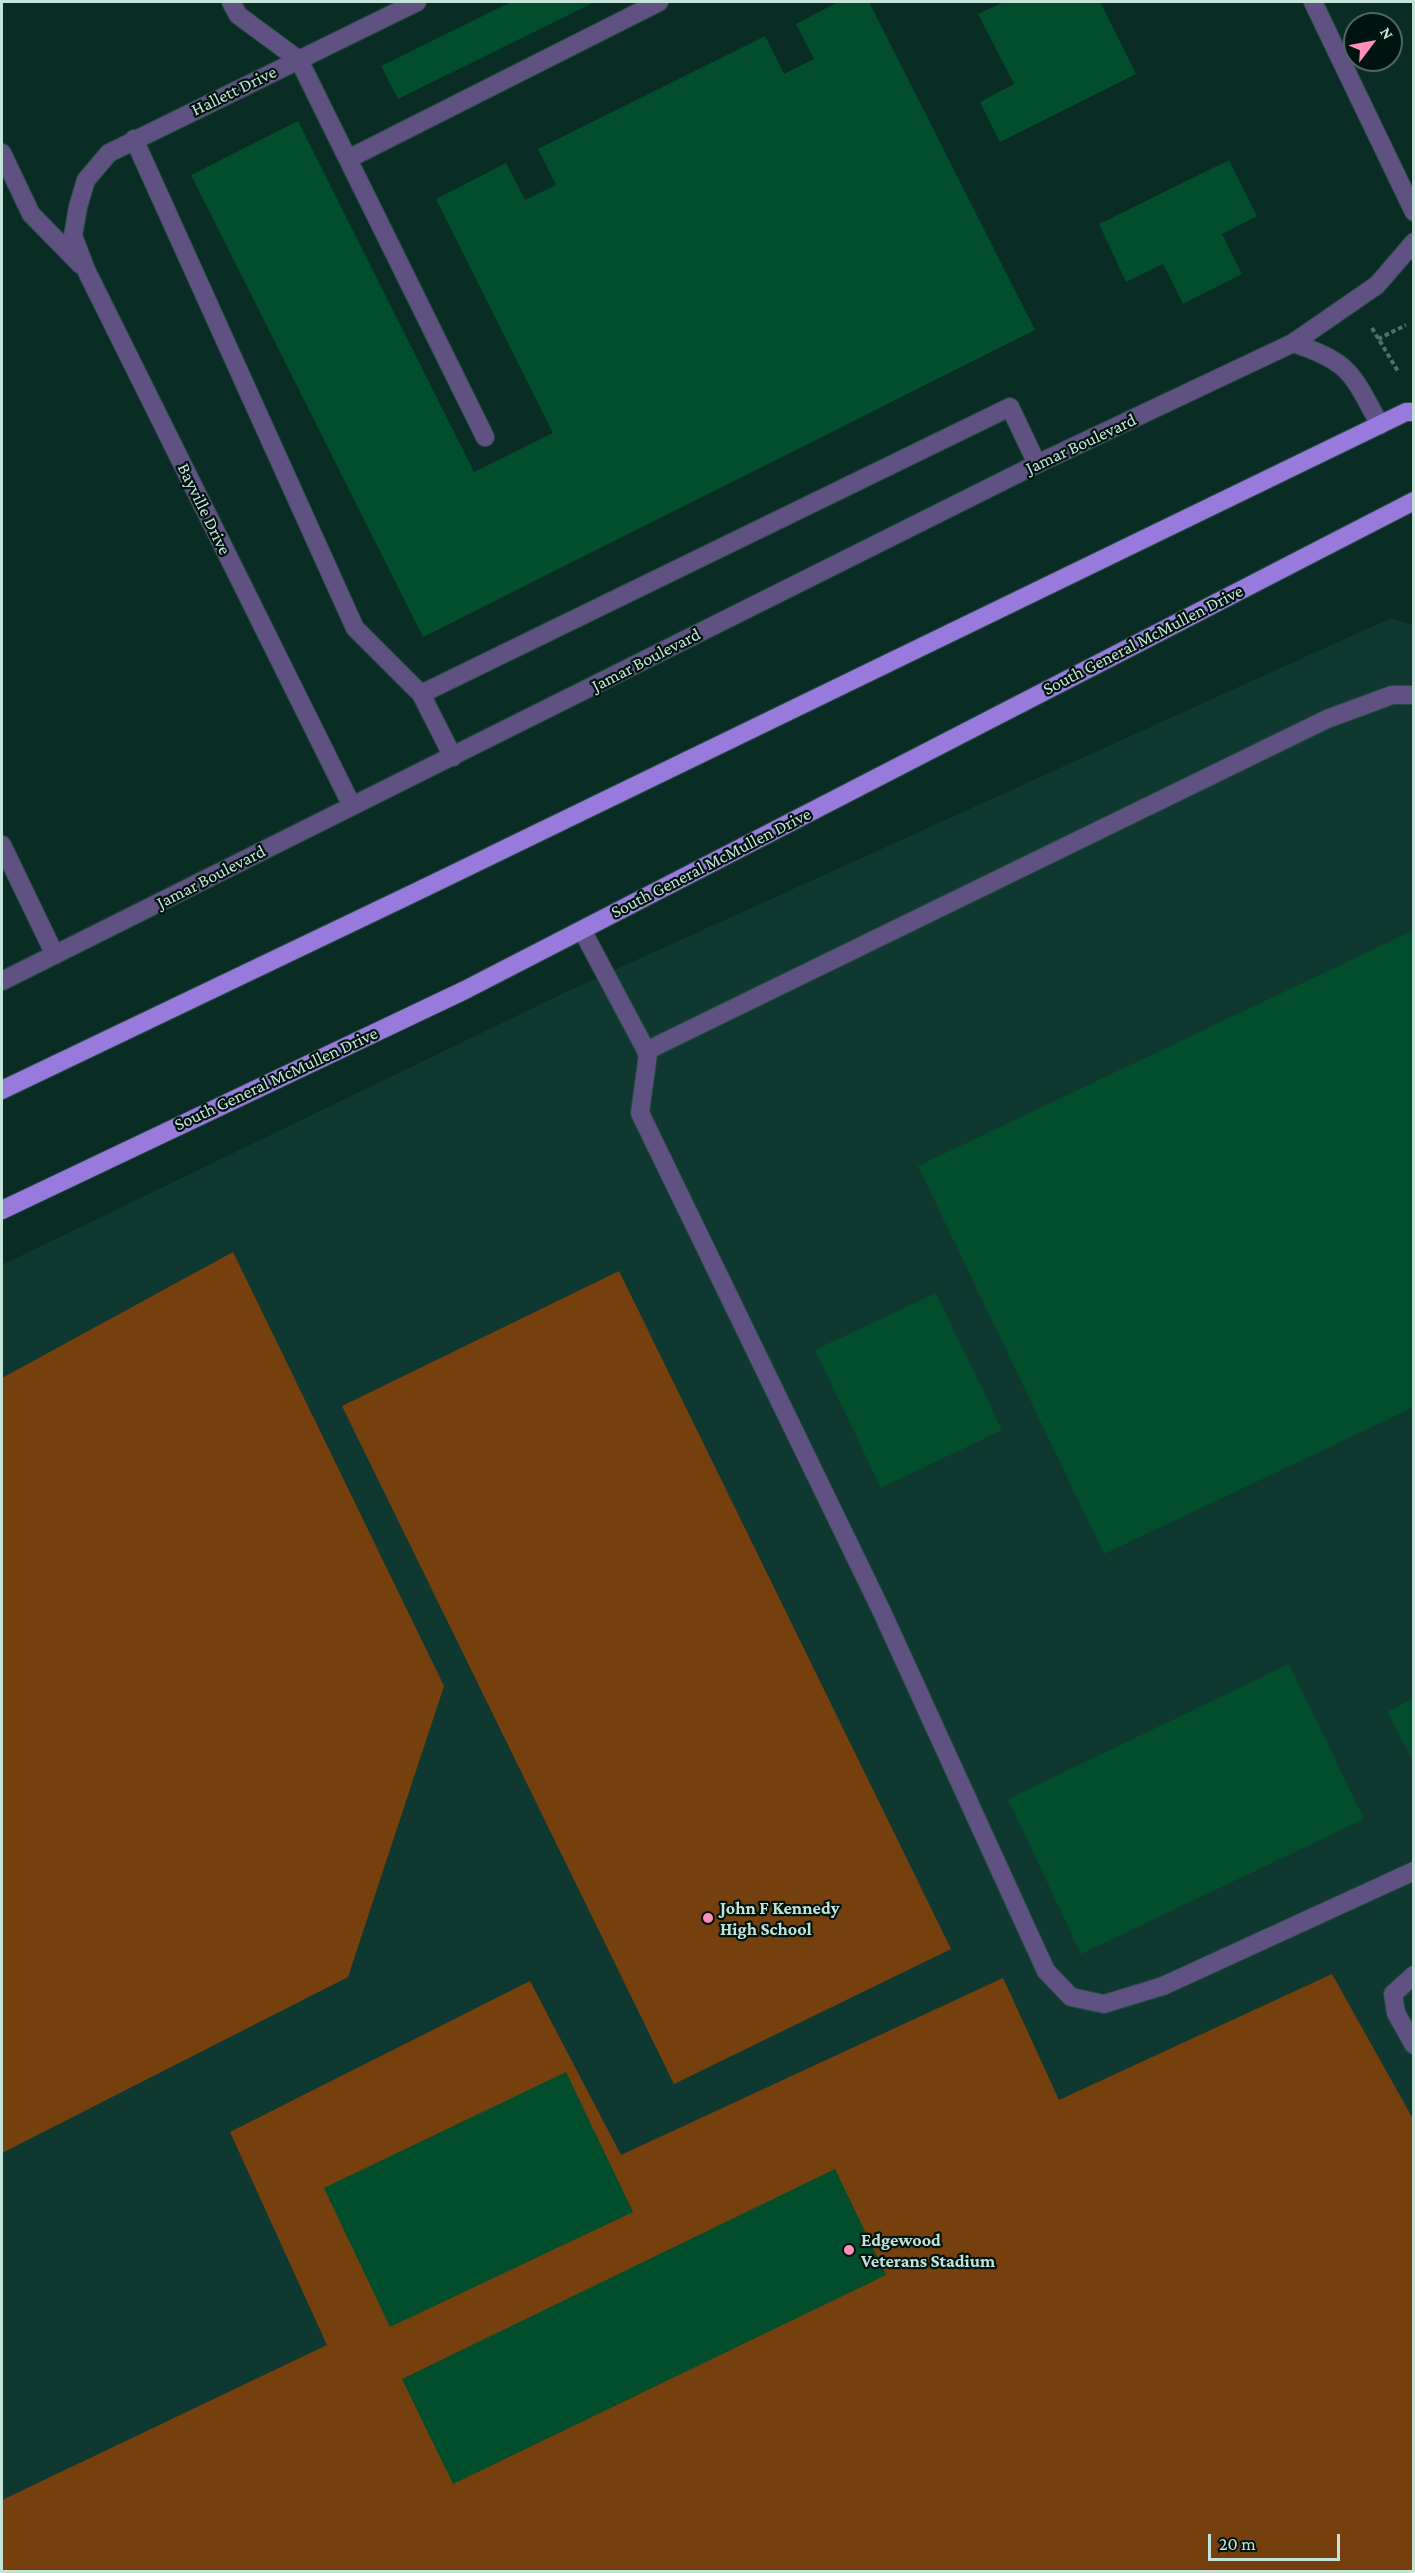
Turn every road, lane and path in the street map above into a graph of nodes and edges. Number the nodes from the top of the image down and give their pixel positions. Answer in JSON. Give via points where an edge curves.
{"nodes":[{"id":1,"x":231,"y":2,"type":"edge"},
{"id":2,"x":417,"y":2,"type":"edge"},
{"id":3,"x":659,"y":2,"type":"edge"},
{"id":4,"x":1313,"y":2,"type":"edge"},
{"id":5,"x":299,"y":60,"type":"junction"},
{"id":6,"x":134,"y":139,"type":"junction"},
{"id":7,"x":2,"y":153,"type":"edge"},
{"id":8,"x":348,"y":159,"type":"junction"},
{"id":9,"x":78,"y":207,"type":"joint"},
{"id":10,"x":1413,"y":212,"type":"edge"},
{"id":11,"x":1413,"y":242,"type":"edge"},
{"id":12,"x":87,"y":272,"type":"junction"},
{"id":13,"x":1369,"y":323,"type":"dead end"},
{"id":14,"x":1406,"y":325,"type":"dead end"},
{"id":15,"x":1378,"y":339,"type":"junction"},
{"id":16,"x":1293,"y":343,"type":"junction"},
{"id":17,"x":1399,"y":373,"type":"dead end"},
{"id":18,"x":1413,"y":412,"type":"edge"},
{"id":19,"x":1380,"y":425,"type":"junction"},
{"id":20,"x":485,"y":437,"type":"dead end"},
{"id":21,"x":1037,"y":464,"type":"junction"},
{"id":22,"x":1413,"y":501,"type":"edge"},
{"id":23,"x":421,"y":694,"type":"junction"},
{"id":24,"x":1413,"y":695,"type":"edge"},
{"id":25,"x":453,"y":758,"type":"junction"},
{"id":26,"x":352,"y":806,"type":"junction"},
{"id":27,"x":2,"y":845,"type":"edge"},
{"id":28,"x":582,"y":930,"type":"junction"},
{"id":29,"x":55,"y":955,"type":"junction"},
{"id":30,"x":2,"y":981,"type":"edge"},
{"id":31,"x":646,"y":1051,"type":"junction"},
{"id":32,"x":2,"y":1090,"type":"edge"},
{"id":33,"x":2,"y":1210,"type":"edge"},
{"id":34,"x":1405,"y":1875,"type":"edge"},
{"id":35,"x":1413,"y":1975,"type":"edge"},
{"id":36,"x":1413,"y":2046,"type":"edge"}],
"edges":[{"from":1,"to":5,"type":"street","via":[[238,15]]},
{"from":2,"to":5,"type":"street","name":"Hallett Drive"},
{"from":3,"to":8,"type":"street"},
{"from":4,"to":10,"type":"street"},
{"from":5,"to":6,"type":"street","name":"Hallett Drive"},
{"from":5,"to":8,"type":"street"},
{"from":6,"to":9,"type":"street","name":"Hallett Drive","via":[[109,153],[86,180]]},
{"from":6,"to":23,"type":"street","via":[[355,628]]},
{"from":7,"to":12,"type":"street","via":[[31,214]]},
{"from":8,"to":20,"type":"street"},
{"from":9,"to":12,"type":"street","name":"Bayville Drive","via":[[74,236]]},
{"from":11,"to":16,"type":"street","name":"Jamar Boulevard","via":[[1377,285]]},
{"from":12,"to":26,"type":"street","name":"Bayville Drive"},
{"from":13,"to":15,"type":"path"},
{"from":14,"to":15,"type":"path"},
{"from":15,"to":17,"type":"path"},
{"from":16,"to":19,"type":"street","via":[[1328,354],[1352,374]]},
{"from":16,"to":21,"type":"street","name":"Jamar Boulevard"},
{"from":18,"to":19,"type":"main road"},
{"from":19,"to":32,"type":"main road"},
{"from":21,"to":23,"type":"street","via":[[1010,407]]},
{"from":21,"to":25,"type":"street","name":"Jamar Boulevard"},
{"from":22,"to":28,"type":"main road","name":"South General McMullen Drive"},
{"from":23,"to":25,"type":"street"},
{"from":24,"to":31,"type":"street","via":[[1392,695],[1327,719]]},
{"from":25,"to":26,"type":"street","name":"Jamar Boulevard"},
{"from":26,"to":29,"type":"street","name":"Jamar Boulevard"},
{"from":27,"to":29,"type":"street"},
{"from":28,"to":31,"type":"street"},
{"from":28,"to":33,"type":"main road","name":"South General McMullen Drive","via":[[465,990]]},
{"from":29,"to":30,"type":"street","name":"Jamar Boulevard"},
{"from":31,"to":34,"type":"street","via":[[640,1113],[882,1612],[1046,1971],[1071,1997],[1104,2004],[1163,1986]]},
{"from":35,"to":36,"type":"street","via":[[1393,1994],[1396,2013]]}]}
